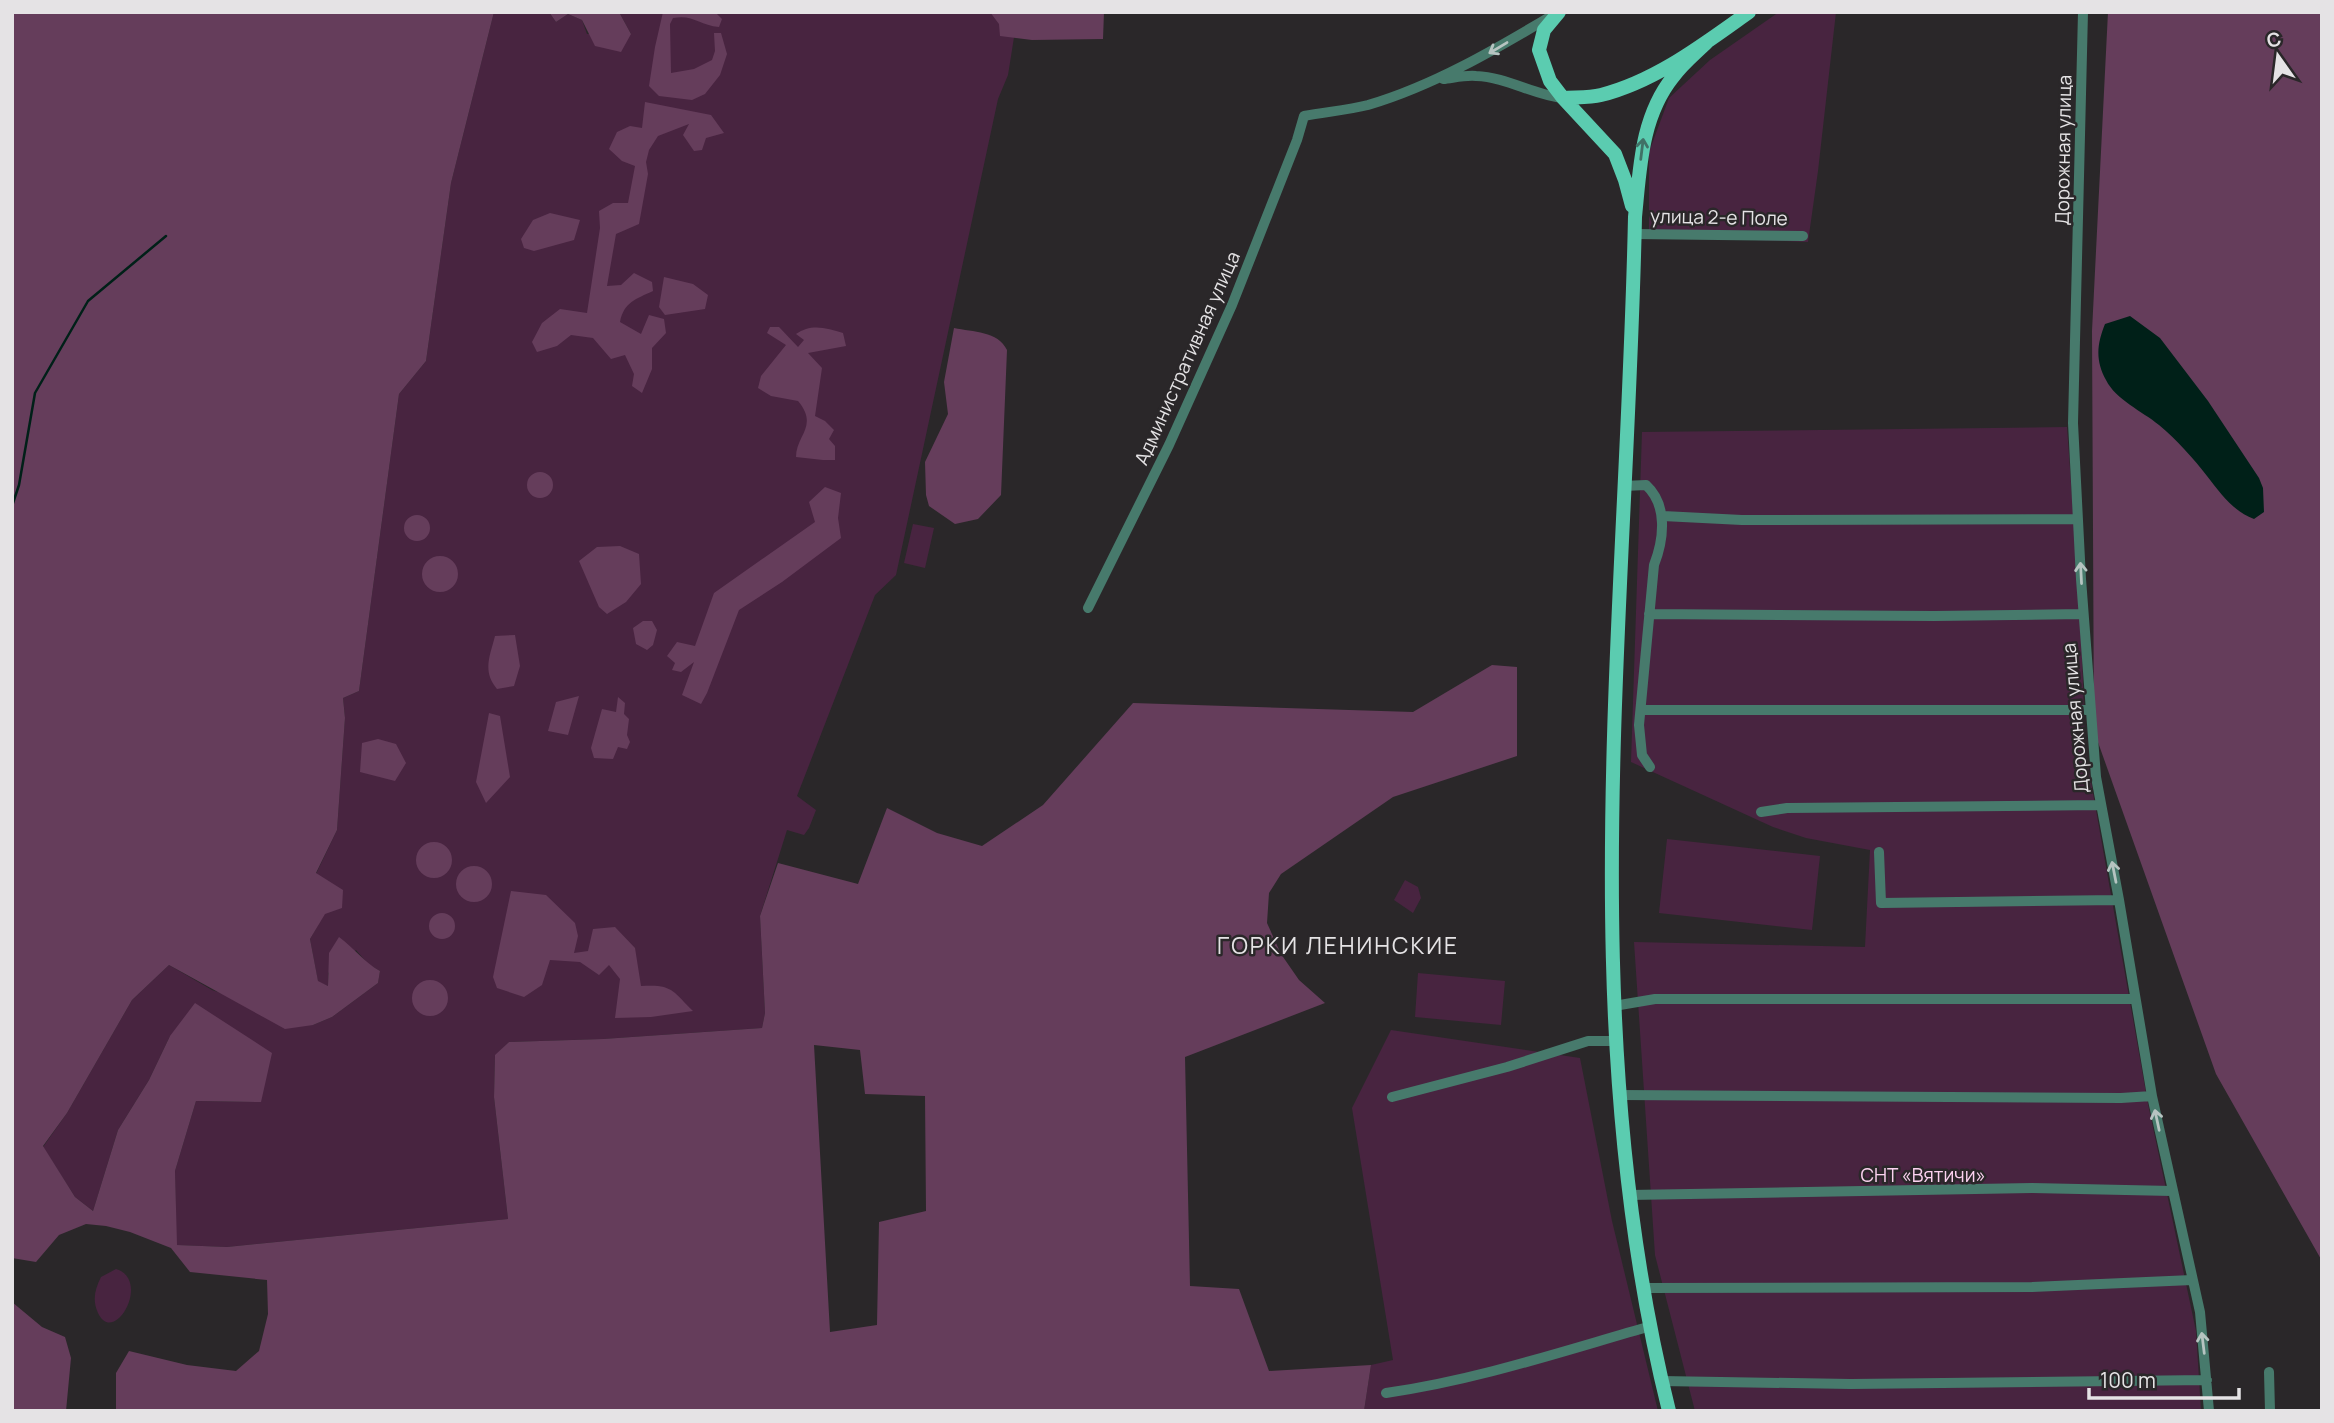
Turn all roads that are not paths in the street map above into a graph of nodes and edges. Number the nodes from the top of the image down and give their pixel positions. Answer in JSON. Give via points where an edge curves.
{"nodes":[{"id":1,"x":1558,"y":12,"type":"edge"},
{"id":2,"x":1749,"y":12,"type":"edge"},
{"id":3,"x":2083,"y":12,"type":"edge"},
{"id":4,"x":1707,"y":42,"type":"junction"},
{"id":5,"x":1430,"y":81,"type":"junction"},
{"id":6,"x":1563,"y":98,"type":"junction"},
{"id":7,"x":1634,"y":217,"type":"junction"},
{"id":8,"x":1634,"y":234,"type":"junction"},
{"id":9,"x":1803,"y":236,"type":"dead end"},
{"id":10,"x":1624,"y":486,"type":"junction"},
{"id":11,"x":1662,"y":516,"type":"junction"},
{"id":12,"x":2078,"y":519,"type":"junction"},
{"id":13,"x":1088,"y":608,"type":"dead end"},
{"id":14,"x":1649,"y":614,"type":"junction"},
{"id":15,"x":2083,"y":614,"type":"junction"},
{"id":16,"x":1641,"y":710,"type":"junction"},
{"id":17,"x":2091,"y":710,"type":"junction"},
{"id":18,"x":1650,"y":767,"type":"dead end"},
{"id":19,"x":2101,"y":805,"type":"junction"},
{"id":20,"x":1761,"y":812,"type":"dead end"},
{"id":21,"x":1879,"y":852,"type":"dead end"},
{"id":22,"x":2119,"y":900,"type":"junction"},
{"id":23,"x":2135,"y":999,"type":"junction"},
{"id":24,"x":1614,"y":1006,"type":"junction"},
{"id":25,"x":1616,"y":1041,"type":"junction"},
{"id":26,"x":1619,"y":1095,"type":"junction"},
{"id":27,"x":2152,"y":1096,"type":"junction"},
{"id":28,"x":1392,"y":1097,"type":"dead end"},
{"id":29,"x":2172,"y":1191,"type":"junction"},
{"id":30,"x":1629,"y":1195,"type":"junction"},
{"id":31,"x":2192,"y":1280,"type":"junction"},
{"id":32,"x":1643,"y":1288,"type":"junction"},
{"id":33,"x":1651,"y":1326,"type":"junction"},
{"id":34,"x":2269,"y":1372,"type":"dead end"},
{"id":35,"x":2207,"y":1380,"type":"junction"},
{"id":36,"x":1661,"y":1381,"type":"junction"},
{"id":37,"x":1386,"y":1393,"type":"dead end"},
{"id":38,"x":1669,"y":1411,"type":"edge"},
{"id":39,"x":2209,"y":1411,"type":"edge"},
{"id":40,"x":2270,"y":1411,"type":"edge"}],
"edges":[{"from":1,"to":5,"type":"street","one_way":true,"via":[[1486,55]]},
{"from":1,"to":6,"type":"main road","via":[[1544,30],[1539,50],[1550,81]]},
{"from":2,"to":4,"type":"main road"},
{"from":3,"to":12,"type":"street","name":"Дорожная улица","via":[[2073,423]]},
{"from":4,"to":6,"type":"main road","via":[[1630,85],[1599,95]]},
{"from":7,"to":4,"type":"main road","one_way":true,"via":[[1644,137],[1658,99],[1673,76]]},
{"from":5,"to":6,"type":"street","via":[[1474,75]]},
{"from":5,"to":13,"type":"street","name":"Административная улица","via":[[1368,105],[1304,116],[1232,305]]},
{"from":6,"to":7,"type":"main road","via":[[1615,154]]},
{"from":7,"to":8,"type":"main road"},
{"from":8,"to":9,"type":"street","name":"улица 2-е Поле"},
{"from":8,"to":10,"type":"main road"},
{"from":10,"to":11,"type":"street","via":[[1646,485],[1654,492]]},
{"from":10,"to":24,"type":"main road","via":[[1612,812]]},
{"from":11,"to":12,"type":"street"},
{"from":11,"to":14,"type":"street"},
{"from":15,"to":12,"type":"street","name":"Дорожная улица","one_way":true},
{"from":14,"to":15,"type":"street"},
{"from":14,"to":16,"type":"street"},
{"from":15,"to":17,"type":"street","name":"Дорожная улица"},
{"from":16,"to":17,"type":"street"},
{"from":16,"to":18,"type":"street","via":[[1642,755]]},
{"from":17,"to":19,"type":"street","name":"Дорожная улица"},
{"from":19,"to":20,"type":"street"},
{"from":22,"to":19,"type":"street","name":"Дорожная улица","one_way":true},
{"from":21,"to":22,"type":"street","via":[[1881,903]]},
{"from":22,"to":23,"type":"street","name":"Дорожная улица"},
{"from":23,"to":24,"type":"street","via":[[1656,999]]},
{"from":23,"to":27,"type":"street","name":"Дорожная улица"},
{"from":24,"to":25,"type":"main road"},
{"from":25,"to":26,"type":"main road"},
{"from":25,"to":28,"type":"street","via":[[1588,1041]]},
{"from":26,"to":27,"type":"street"},
{"from":26,"to":30,"type":"main road"},
{"from":29,"to":27,"type":"street","name":"Дорожная улица","one_way":true},
{"from":29,"to":30,"type":"street","via":[[2032,1188]]},
{"from":29,"to":31,"type":"street","name":"Дорожная улица"},
{"from":30,"to":32,"type":"main road"},
{"from":31,"to":32,"type":"street","via":[[2032,1287]]},
{"from":35,"to":31,"type":"street","name":"Дорожная улица","one_way":true},
{"from":32,"to":33,"type":"main road"},
{"from":33,"to":36,"type":"main road"},
{"from":33,"to":37,"type":"street","via":[[1523,1364]]},
{"from":34,"to":40,"type":"street"},
{"from":35,"to":36,"type":"street"},
{"from":35,"to":39,"type":"street","name":"Дорожная улица"},
{"from":36,"to":38,"type":"main road"}]}
